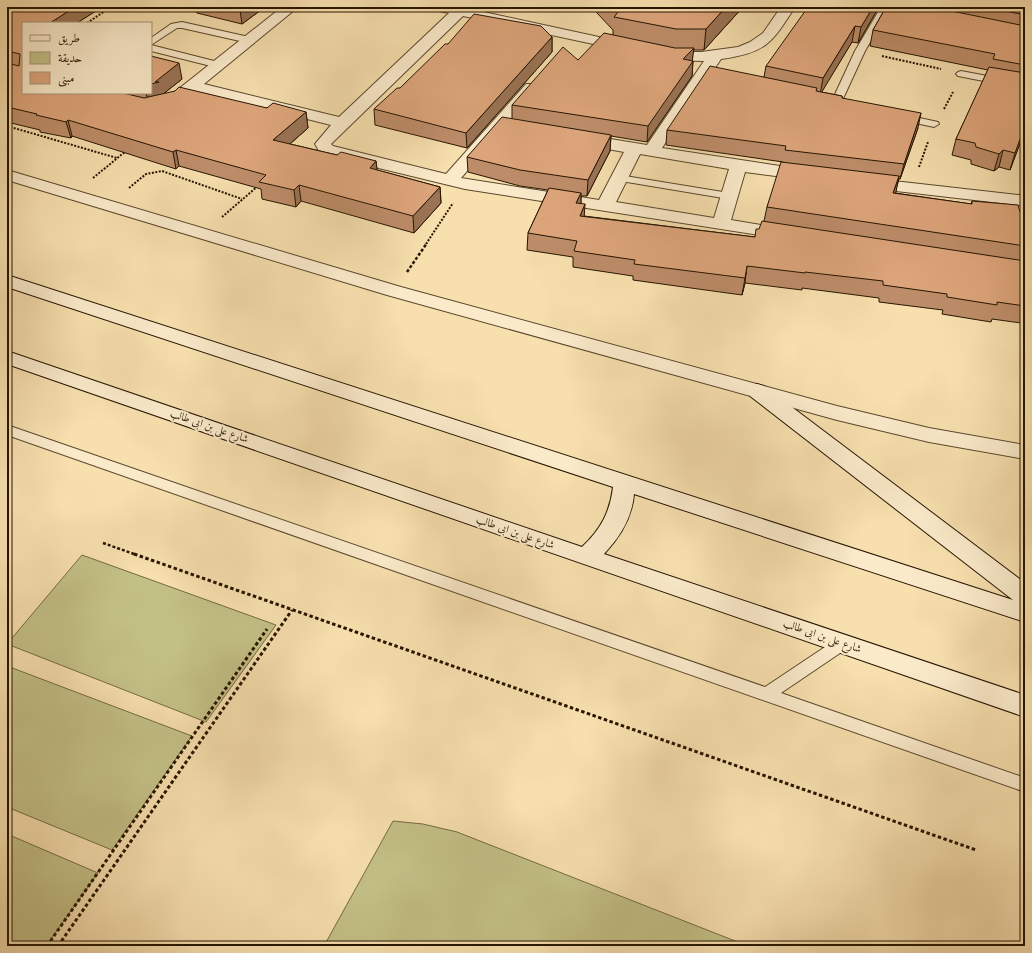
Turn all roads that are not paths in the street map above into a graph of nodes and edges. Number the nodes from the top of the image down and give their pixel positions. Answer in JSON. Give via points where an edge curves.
{"nodes":[{"id":1,"x":291,"y":7,"type":"edge"},
{"id":2,"x":440,"y":7,"type":"edge"},
{"id":3,"x":788,"y":7,"type":"edge"},
{"id":4,"x":882,"y":8,"type":"edge"},
{"id":5,"x":460,"y":11,"type":"junction"},
{"id":6,"x":931,"y":18,"type":"edge"},
{"id":7,"x":249,"y":40,"type":"junction"},
{"id":8,"x":152,"y":41,"type":"edge"},
{"id":9,"x":152,"y":48,"type":"edge"},
{"id":10,"x":636,"y":49,"type":"edge"},
{"id":11,"x":651,"y":52,"type":"edge"},
{"id":12,"x":716,"y":56,"type":"junction"},
{"id":13,"x":219,"y":65,"type":"junction"},
{"id":14,"x":961,"y":74,"type":"dead end"},
{"id":15,"x":540,"y":77,"type":"edge"},
{"id":16,"x":192,"y":86,"type":"junction"},
{"id":17,"x":1025,"y":86,"type":"edge"},
{"id":18,"x":836,"y":103,"type":"edge"},
{"id":19,"x":148,"y":108,"type":"edge"},
{"id":20,"x":889,"y":115,"type":"edge"},
{"id":21,"x":343,"y":123,"type":"junction"},
{"id":22,"x":498,"y":124,"type":"junction"},
{"id":23,"x":934,"y":124,"type":"dead end"},
{"id":24,"x":521,"y":129,"type":"edge"},
{"id":25,"x":566,"y":137,"type":"edge"},
{"id":26,"x":634,"y":149,"type":"junction"},
{"id":27,"x":652,"y":150,"type":"junction"},
{"id":28,"x":738,"y":166,"type":"junction"},
{"id":29,"x":7,"y":175,"type":"edge"},
{"id":30,"x":619,"y":178,"type":"junction"},
{"id":31,"x":823,"y":178,"type":"edge"},
{"id":32,"x":448,"y":181,"type":"junction"},
{"id":33,"x":853,"y":181,"type":"edge"},
{"id":34,"x":729,"y":196,"type":"junction"},
{"id":35,"x":1022,"y":200,"type":"edge"},
{"id":36,"x":605,"y":206,"type":"junction"},
{"id":37,"x":721,"y":224,"type":"junction"},
{"id":38,"x":799,"y":236,"type":"edge"},
{"id":39,"x":7,"y":281,"type":"edge"},
{"id":40,"x":7,"y":357,"type":"edge"},
{"id":41,"x":757,"y":391,"type":"junction"},
{"id":42,"x":7,"y":430,"type":"edge"},
{"id":43,"x":1025,"y":452,"type":"edge"},
{"id":44,"x":624,"y":484,"type":"junction"},
{"id":45,"x":586,"y":557,"type":"junction"},
{"id":46,"x":1025,"y":596,"type":"edge"},
{"id":47,"x":1025,"y":613,"type":"edge"},
{"id":48,"x":843,"y":644,"type":"junction"},
{"id":49,"x":766,"y":695,"type":"junction"},
{"id":50,"x":1025,"y":706,"type":"edge"},
{"id":51,"x":1025,"y":785,"type":"edge"}],
"edges":[{"from":1,"to":7,"type":"street"},
{"from":2,"to":5,"type":"street"},
{"from":3,"to":12,"type":"street","via":[[765,39],[746,49]]},
{"from":4,"to":6,"type":"street"},
{"from":4,"to":18,"type":"lane"},
{"from":5,"to":10,"type":"street","via":[[571,42]]},
{"from":5,"to":21,"type":"street"},
{"from":7,"to":8,"type":"lane","via":[[182,25],[174,26]]},
{"from":7,"to":13,"type":"street"},
{"from":9,"to":13,"type":"lane"},
{"from":11,"to":12,"type":"street","via":[[674,57]]},
{"from":12,"to":27,"type":"street","via":[[709,76]]},
{"from":13,"to":16,"type":"street"},
{"from":14,"to":17,"type":"lane"},
{"from":15,"to":22,"type":"street"},
{"from":16,"to":19,"type":"street","via":[[172,102]]},
{"from":16,"to":21,"type":"street"},
{"from":20,"to":23,"type":"lane"},
{"from":21,"to":32,"type":"street","via":[[323,144],[327,150]]},
{"from":22,"to":24,"type":"street"},
{"from":22,"to":32,"type":"street"},
{"from":25,"to":26,"type":"street"},
{"from":26,"to":27,"type":"street"},
{"from":26,"to":30,"type":"street"},
{"from":27,"to":28,"type":"street"},
{"from":28,"to":31,"type":"street"},
{"from":28,"to":34,"type":"street"},
{"from":29,"to":41,"type":"street","via":[[394,291]]},
{"from":30,"to":34,"type":"lane"},
{"from":30,"to":36,"type":"street"},
{"from":32,"to":36,"type":"street"},
{"from":33,"to":35,"type":"street"},
{"from":34,"to":37,"type":"street"},
{"from":36,"to":37,"type":"street"},
{"from":37,"to":38,"type":"street"},
{"from":39,"to":44,"type":"street"},
{"from":40,"to":45,"type":"street","name":"شارع على بن ابى طالب"},
{"from":41,"to":43,"type":"street","via":[[929,435]]},
{"from":41,"to":46,"type":"street"},
{"from":42,"to":49,"type":"lane"},
{"from":44,"to":45,"type":"street","via":[[623,503],[616,523],[603,541]]},
{"from":44,"to":47,"type":"street"},
{"from":45,"to":48,"type":"street","name":"شارع على بن ابى طالب"},
{"from":48,"to":49,"type":"lane"},
{"from":48,"to":50,"type":"street","name":"شارع على بن ابى طالب"},
{"from":49,"to":51,"type":"lane"}]}
